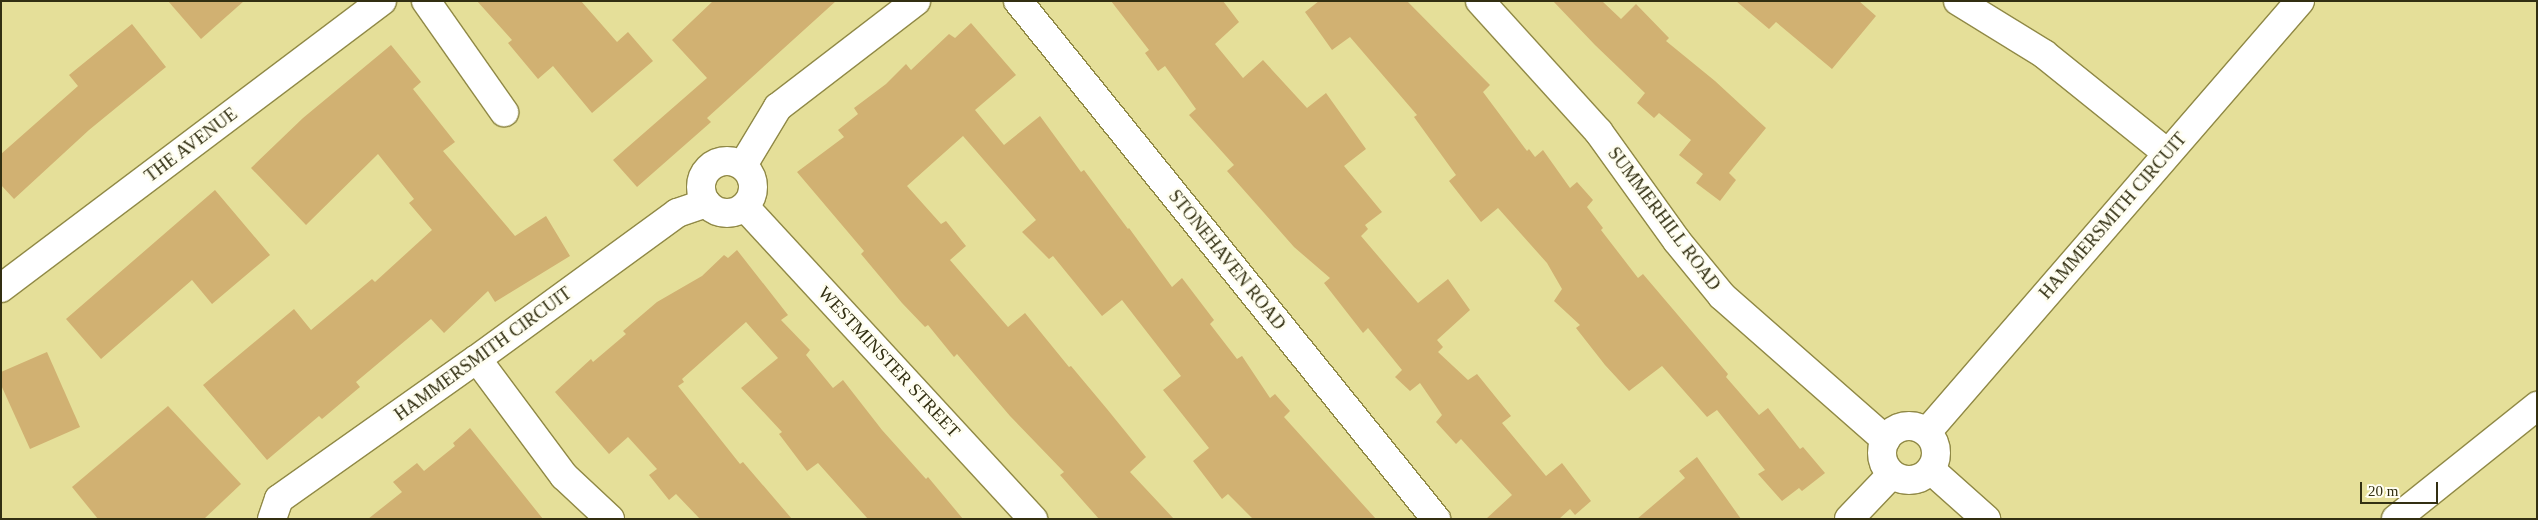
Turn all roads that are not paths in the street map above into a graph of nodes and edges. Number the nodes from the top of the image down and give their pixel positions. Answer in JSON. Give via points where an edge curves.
{"nodes":[{"id":1,"x":382,"y":1,"type":"edge"},
{"id":2,"x":426,"y":1,"type":"edge"},
{"id":3,"x":916,"y":1,"type":"edge"},
{"id":4,"x":1018,"y":1,"type":"edge"},
{"id":5,"x":1480,"y":1,"type":"edge"},
{"id":6,"x":1958,"y":1,"type":"edge"},
{"id":7,"x":2300,"y":1,"type":"edge"},
{"id":8,"x":504,"y":112,"type":"dead end"},
{"id":9,"x":2167,"y":153,"type":"junction"},
{"id":10,"x":743,"y":165,"type":"junction"},
{"id":11,"x":706,"y":203,"type":"junction"},
{"id":12,"x":745,"y":207,"type":"junction"},
{"id":13,"x":1,"y":288,"type":"edge"},
{"id":14,"x":477,"y":359,"type":"junction"},
{"id":15,"x":2537,"y":406,"type":"edge"},
{"id":16,"x":1927,"y":432,"type":"junction"},
{"id":17,"x":1886,"y":440,"type":"junction"},
{"id":18,"x":1931,"y":470,"type":"junction"},
{"id":19,"x":1892,"y":474,"type":"junction"},
{"id":20,"x":272,"y":519,"type":"edge"},
{"id":21,"x":610,"y":519,"type":"edge"},
{"id":22,"x":1033,"y":519,"type":"edge"},
{"id":23,"x":1436,"y":519,"type":"edge"},
{"id":24,"x":1849,"y":519,"type":"edge"},
{"id":25,"x":1986,"y":519,"type":"edge"},
{"id":26,"x":2396,"y":519,"type":"edge"}],
"edges":[{"from":1,"to":13,"type":"street","name":"THE AVENUE"},
{"from":2,"to":8,"type":"street"},
{"from":3,"to":10,"type":"street","via":[[778,107]]},
{"from":4,"to":23,"type":"street","name":"STONEHAVEN ROAD"},
{"from":5,"to":17,"type":"street","name":"SUMMERHILL ROAD","via":[[1598,131],[1677,241],[1722,296]]},
{"from":6,"to":9,"type":"street","via":[[2044,54]]},
{"from":7,"to":9,"type":"street","name":"HAMMERSMITH CIRCUIT"},
{"from":9,"to":16,"type":"street","name":"HAMMERSMITH CIRCUIT"},
{"from":10,"to":11,"type":"street","via":[[730,159],[713,163],[703,176],[700,194]]},
{"from":10,"to":12,"type":"street","via":[[754,186]]},
{"from":11,"to":12,"type":"street","via":[[714,212],[727,214]]},
{"from":11,"to":14,"type":"street","name":"HAMMERSMITH CIRCUIT","via":[[677,213]]},
{"from":12,"to":22,"type":"street","name":"WESTMINSTER STREET"},
{"from":14,"to":20,"type":"street","name":"HAMMERSMITH CIRCUIT","via":[[279,500]]},
{"from":14,"to":21,"type":"street","via":[[564,476]]},
{"from":15,"to":26,"type":"street"},
{"from":16,"to":17,"type":"street","via":[[1906,426],[1895,430]]},
{"from":16,"to":18,"type":"street","via":[[1936,448]]},
{"from":17,"to":19,"type":"street","via":[[1883,460]]},
{"from":18,"to":19,"type":"street","via":[[1909,480]]},
{"from":18,"to":25,"type":"street"},
{"from":19,"to":24,"type":"street"}]}
